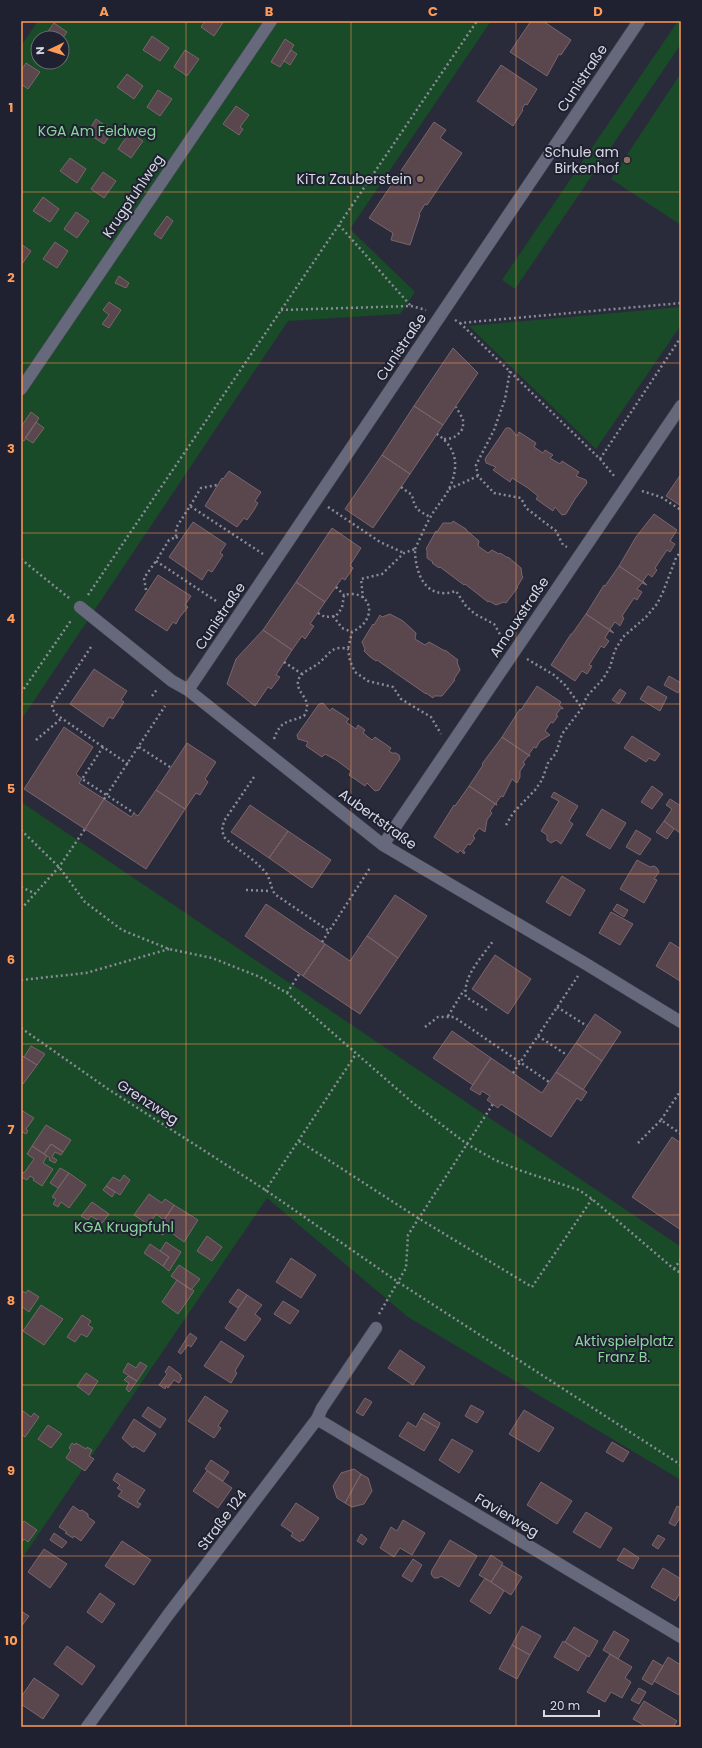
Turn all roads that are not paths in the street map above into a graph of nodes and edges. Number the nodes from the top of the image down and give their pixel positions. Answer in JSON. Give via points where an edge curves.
{"nodes":[{"id":1,"x":271,"y":21,"type":"edge"},
{"id":2,"x":639,"y":21,"type":"edge"},
{"id":3,"x":21,"y":389,"type":"edge"},
{"id":4,"x":681,"y":406,"type":"edge"},
{"id":5,"x":80,"y":607,"type":"road end"},
{"id":6,"x":188,"y":690,"type":"junction"},
{"id":7,"x":383,"y":845,"type":"junction"},
{"id":8,"x":681,"y":1022,"type":"edge"},
{"id":9,"x":376,"y":1328,"type":"road end"},
{"id":10,"x":318,"y":1419,"type":"junction"},
{"id":11,"x":681,"y":1637,"type":"edge"},
{"id":12,"x":87,"y":1727,"type":"edge"}],
"edges":[{"from":1,"to":3,"type":"street","name":"Krugpfuhlweg"},
{"from":2,"to":6,"type":"street","name":"Cunistraße"},
{"from":4,"to":7,"type":"street","name":"Arnouxstraße"},
{"from":5,"to":6,"type":"street","name":"Aubertstraße","via":[[172,681]]},
{"from":6,"to":7,"type":"street","name":"Aubertstraße"},
{"from":7,"to":8,"type":"street","name":"Aubertstraße"},
{"from":9,"to":10,"type":"street","name":"Straße 124","via":[[322,1408]]},
{"from":10,"to":11,"type":"street","name":"Favierweg"},
{"from":10,"to":12,"type":"street","name":"Straße 124","via":[[168,1615]]}]}
